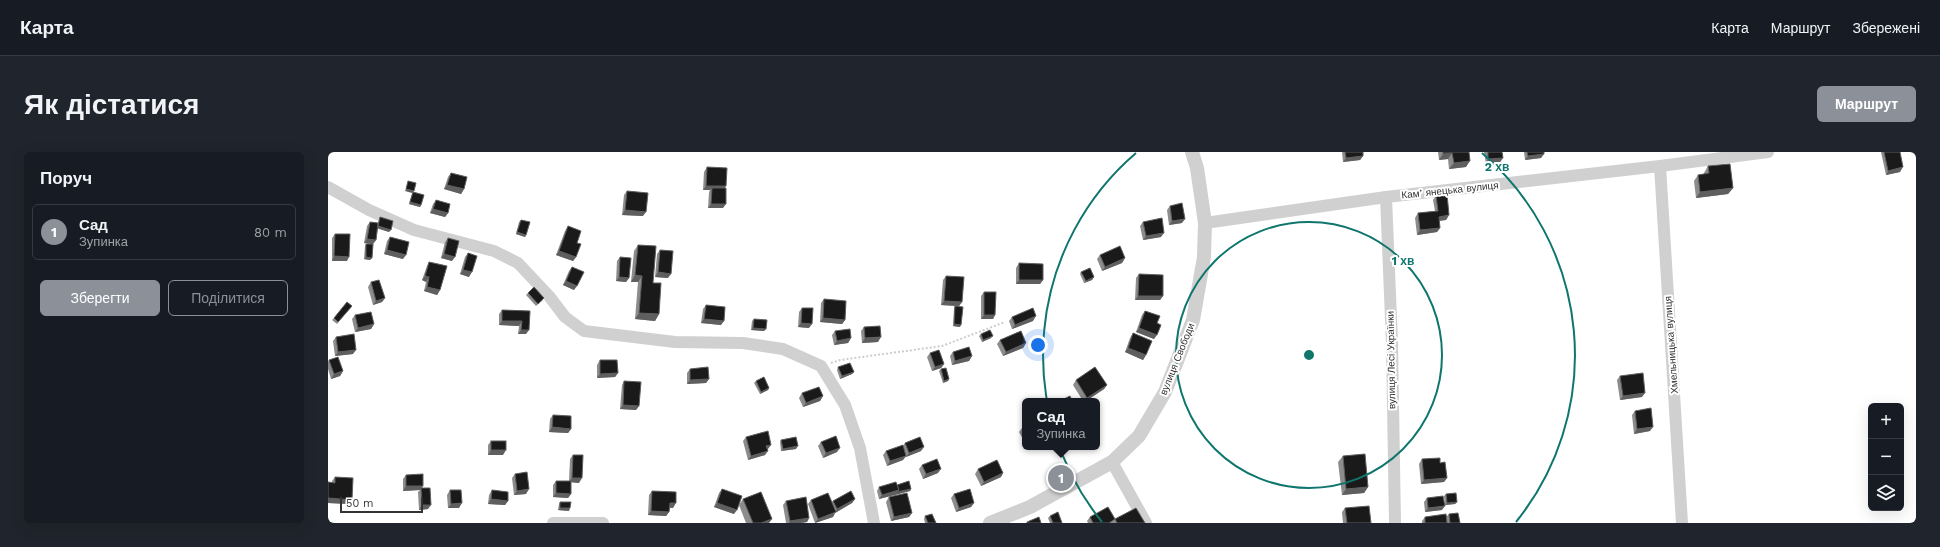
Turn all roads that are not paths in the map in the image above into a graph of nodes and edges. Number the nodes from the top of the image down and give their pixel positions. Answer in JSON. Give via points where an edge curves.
{"nodes":[{"id":1,"x":1192,"y":152,"type":"edge"},
{"id":2,"x":1768,"y":152,"type":"edge"},
{"id":3,"x":1660,"y":166,"type":"junction"},
{"id":4,"x":328,"y":187,"type":"edge"},
{"id":5,"x":1386,"y":197,"type":"junction"},
{"id":6,"x":1205,"y":223,"type":"junction"},
{"id":7,"x":1112,"y":462,"type":"junction"},
{"id":8,"x":554,"y":523,"type":"edge"},
{"id":9,"x":602,"y":523,"type":"edge"},
{"id":10,"x":874,"y":523,"type":"edge"},
{"id":11,"x":990,"y":523,"type":"edge"},
{"id":12,"x":1146,"y":523,"type":"edge"},
{"id":13,"x":1395,"y":523,"type":"edge"},
{"id":14,"x":1682,"y":523,"type":"edge"}],
"edges":[{"from":1,"to":6,"type":"street","name":"вулиця Свободи","via":[[1197,168]]},
{"from":2,"to":3,"type":"street","name":"Камʼянецька вулиця"},
{"from":3,"to":5,"type":"street","name":"Камʼянецька вулиця"},
{"from":3,"to":14,"type":"street","name":"Хмельницька вулиця"},
{"from":4,"to":10,"type":"street","via":[[414,230],[494,251],[518,263],[565,317],[584,331],[675,342],[743,343],[783,349],[821,366],[845,405],[860,448]]},
{"from":5,"to":6,"type":"street","name":"Камʼянецька вулиця"},
{"from":5,"to":13,"type":"street","name":"вулиця Лесі Українки"},
{"from":6,"to":7,"type":"street","name":"вулиця Свободи","via":[[1204,257],[1193,320],[1165,392],[1139,436]]},
{"from":7,"to":11,"type":"street","name":"вулиця Свободи","via":[[1030,507]]},
{"from":7,"to":12,"type":"street"},
{"from":8,"to":9,"type":"street"}]}
